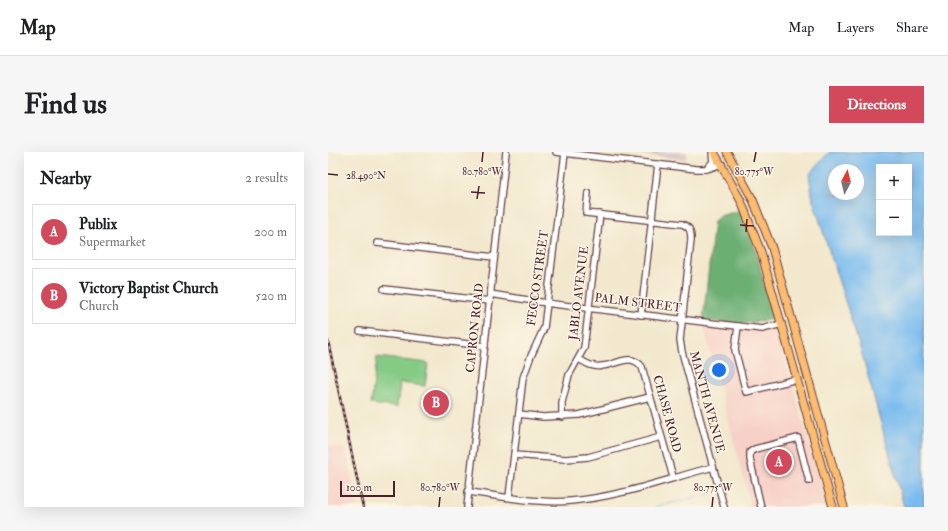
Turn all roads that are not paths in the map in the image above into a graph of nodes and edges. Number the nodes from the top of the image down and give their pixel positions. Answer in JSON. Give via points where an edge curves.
{"nodes":[{"id":1,"x":506,"y":152,"type":"edge"},
{"id":2,"x":556,"y":152,"type":"edge"},
{"id":3,"x":713,"y":152,"type":"edge"},
{"id":4,"x":726,"y":152,"type":"edge"},
{"id":5,"x":564,"y":153,"type":"junction"},
{"id":6,"x":658,"y":164,"type":"junction"},
{"id":7,"x":722,"y":164,"type":"junction"},
{"id":8,"x":705,"y":169,"type":"junction"},
{"id":9,"x":740,"y":173,"type":"junction"},
{"id":10,"x":588,"y":192,"type":"dead end"},
{"id":11,"x":600,"y":214,"type":"junction"},
{"id":12,"x":652,"y":220,"type":"junction"},
{"id":13,"x":377,"y":243,"type":"dead end"},
{"id":14,"x":494,"y":257,"type":"junction"},
{"id":15,"x":384,"y":289,"type":"dead end"},
{"id":16,"x":490,"y":294,"type":"junction"},
{"id":17,"x":490,"y":301,"type":"junction"},
{"id":18,"x":548,"y":302,"type":"junction"},
{"id":19,"x":590,"y":308,"type":"junction"},
{"id":20,"x":641,"y":314,"type":"junction"},
{"id":21,"x":682,"y":320,"type":"junction"},
{"id":22,"x":782,"y":324,"type":"junction"},
{"id":23,"x":738,"y":326,"type":"junction"},
{"id":24,"x":360,"y":331,"type":"dead end"},
{"id":25,"x":485,"y":346,"type":"junction"},
{"id":26,"x":578,"y":359,"type":"junction"},
{"id":27,"x":797,"y":379,"type":"junction"},
{"id":28,"x":650,"y":397,"type":"junction"},
{"id":29,"x":520,"y":414,"type":"junction"},
{"id":30,"x":562,"y":417,"type":"junction"},
{"id":31,"x":661,"y":438,"type":"junction"},
{"id":32,"x":514,"y":455,"type":"junction"},
{"id":33,"x":713,"y":468,"type":"junction"},
{"id":34,"x":673,"y":478,"type":"junction"},
{"id":35,"x":810,"y":481,"type":"dead end"},
{"id":36,"x":468,"y":492,"type":"junction"},
{"id":37,"x":509,"y":497,"type":"junction"},
{"id":38,"x":466,"y":507,"type":"edge"},
{"id":39,"x":724,"y":507,"type":"edge"},
{"id":40,"x":761,"y":507,"type":"edge"},
{"id":41,"x":833,"y":507,"type":"edge"},
{"id":42,"x":844,"y":507,"type":"edge"}],
"edges":[{"from":1,"to":14,"type":"street","name":"CAPRON ROAD"},
{"from":2,"to":5,"type":"street"},
{"from":3,"to":7,"type":"main road"},
{"from":3,"to":8,"type":"street","via":[[713,162]]},
{"from":4,"to":7,"type":"main road"},
{"from":4,"to":9,"type":"main road"},
{"from":5,"to":6,"type":"street"},
{"from":5,"to":18,"type":"street","name":"FECCO STREET"},
{"from":6,"to":8,"type":"street"},
{"from":6,"to":12,"type":"street"},
{"from":7,"to":8,"type":"street"},
{"from":7,"to":9,"type":"main road"},
{"from":7,"to":22,"type":"main road","via":[[755,233]]},
{"from":9,"to":42,"type":"main road","via":[[774,253]]},
{"from":10,"to":11,"type":"street","via":[[586,213]]},
{"from":11,"to":12,"type":"street"},
{"from":11,"to":19,"type":"street","name":"JABLO AVENUE"},
{"from":12,"to":20,"type":"street"},
{"from":12,"to":21,"type":"street","name":"MANTH AVENUE","via":[[682,224],[690,230],[692,240]]},
{"from":13,"to":14,"type":"street"},
{"from":14,"to":16,"type":"street","name":"CAPRON ROAD"},
{"from":15,"to":17,"type":"street"},
{"from":16,"to":17,"type":"street","name":"CAPRON ROAD"},
{"from":16,"to":18,"type":"street","name":"PALM STREET"},
{"from":17,"to":25,"type":"street","name":"CAPRON ROAD"},
{"from":18,"to":19,"type":"street","name":"PALM STREET"},
{"from":18,"to":29,"type":"street","name":"FECCO STREET","via":[[544,328],[523,378]]},
{"from":19,"to":20,"type":"street","name":"PALM STREET"},
{"from":19,"to":26,"type":"street","name":"JABLO AVENUE","via":[[584,348]]},
{"from":20,"to":21,"type":"street","name":"PALM STREET"},
{"from":21,"to":23,"type":"street","name":"PALM STREET"},
{"from":21,"to":33,"type":"street","name":"MANTH AVENUE","via":[[682,352]]},
{"from":22,"to":23,"type":"street","name":"PALM STREET","via":[[762,329]]},
{"from":22,"to":27,"type":"main road"},
{"from":23,"to":27,"type":"street","via":[[735,350],[746,392]]},
{"from":24,"to":25,"type":"street"},
{"from":25,"to":36,"type":"street","name":"CAPRON ROAD"},
{"from":26,"to":28,"type":"street","name":"CHASE ROAD","via":[[595,366],[635,360],[642,367]]},
{"from":26,"to":30,"type":"street","name":"JABLO AVENUE","via":[[568,375],[562,402]]},
{"from":27,"to":41,"type":"main road"},
{"from":28,"to":30,"type":"street","via":[[594,412]]},
{"from":28,"to":31,"type":"street","name":"CHASE ROAD"},
{"from":29,"to":30,"type":"street"},
{"from":29,"to":32,"type":"street","name":"FECCO STREET"},
{"from":31,"to":32,"type":"street","via":[[588,457],[552,459]]},
{"from":31,"to":34,"type":"street","name":"CHASE ROAD"},
{"from":32,"to":37,"type":"street","name":"FECCO STREET"},
{"from":33,"to":34,"type":"street"},
{"from":33,"to":39,"type":"street","name":"MANTH AVENUE"},
{"from":34,"to":37,"type":"street","via":[[607,496],[570,502]]},
{"from":35,"to":40,"type":"street","via":[[798,438],[755,449],[750,452],[750,459]]},
{"from":36,"to":37,"type":"street"},
{"from":36,"to":38,"type":"street","name":"CAPRON ROAD"}]}
